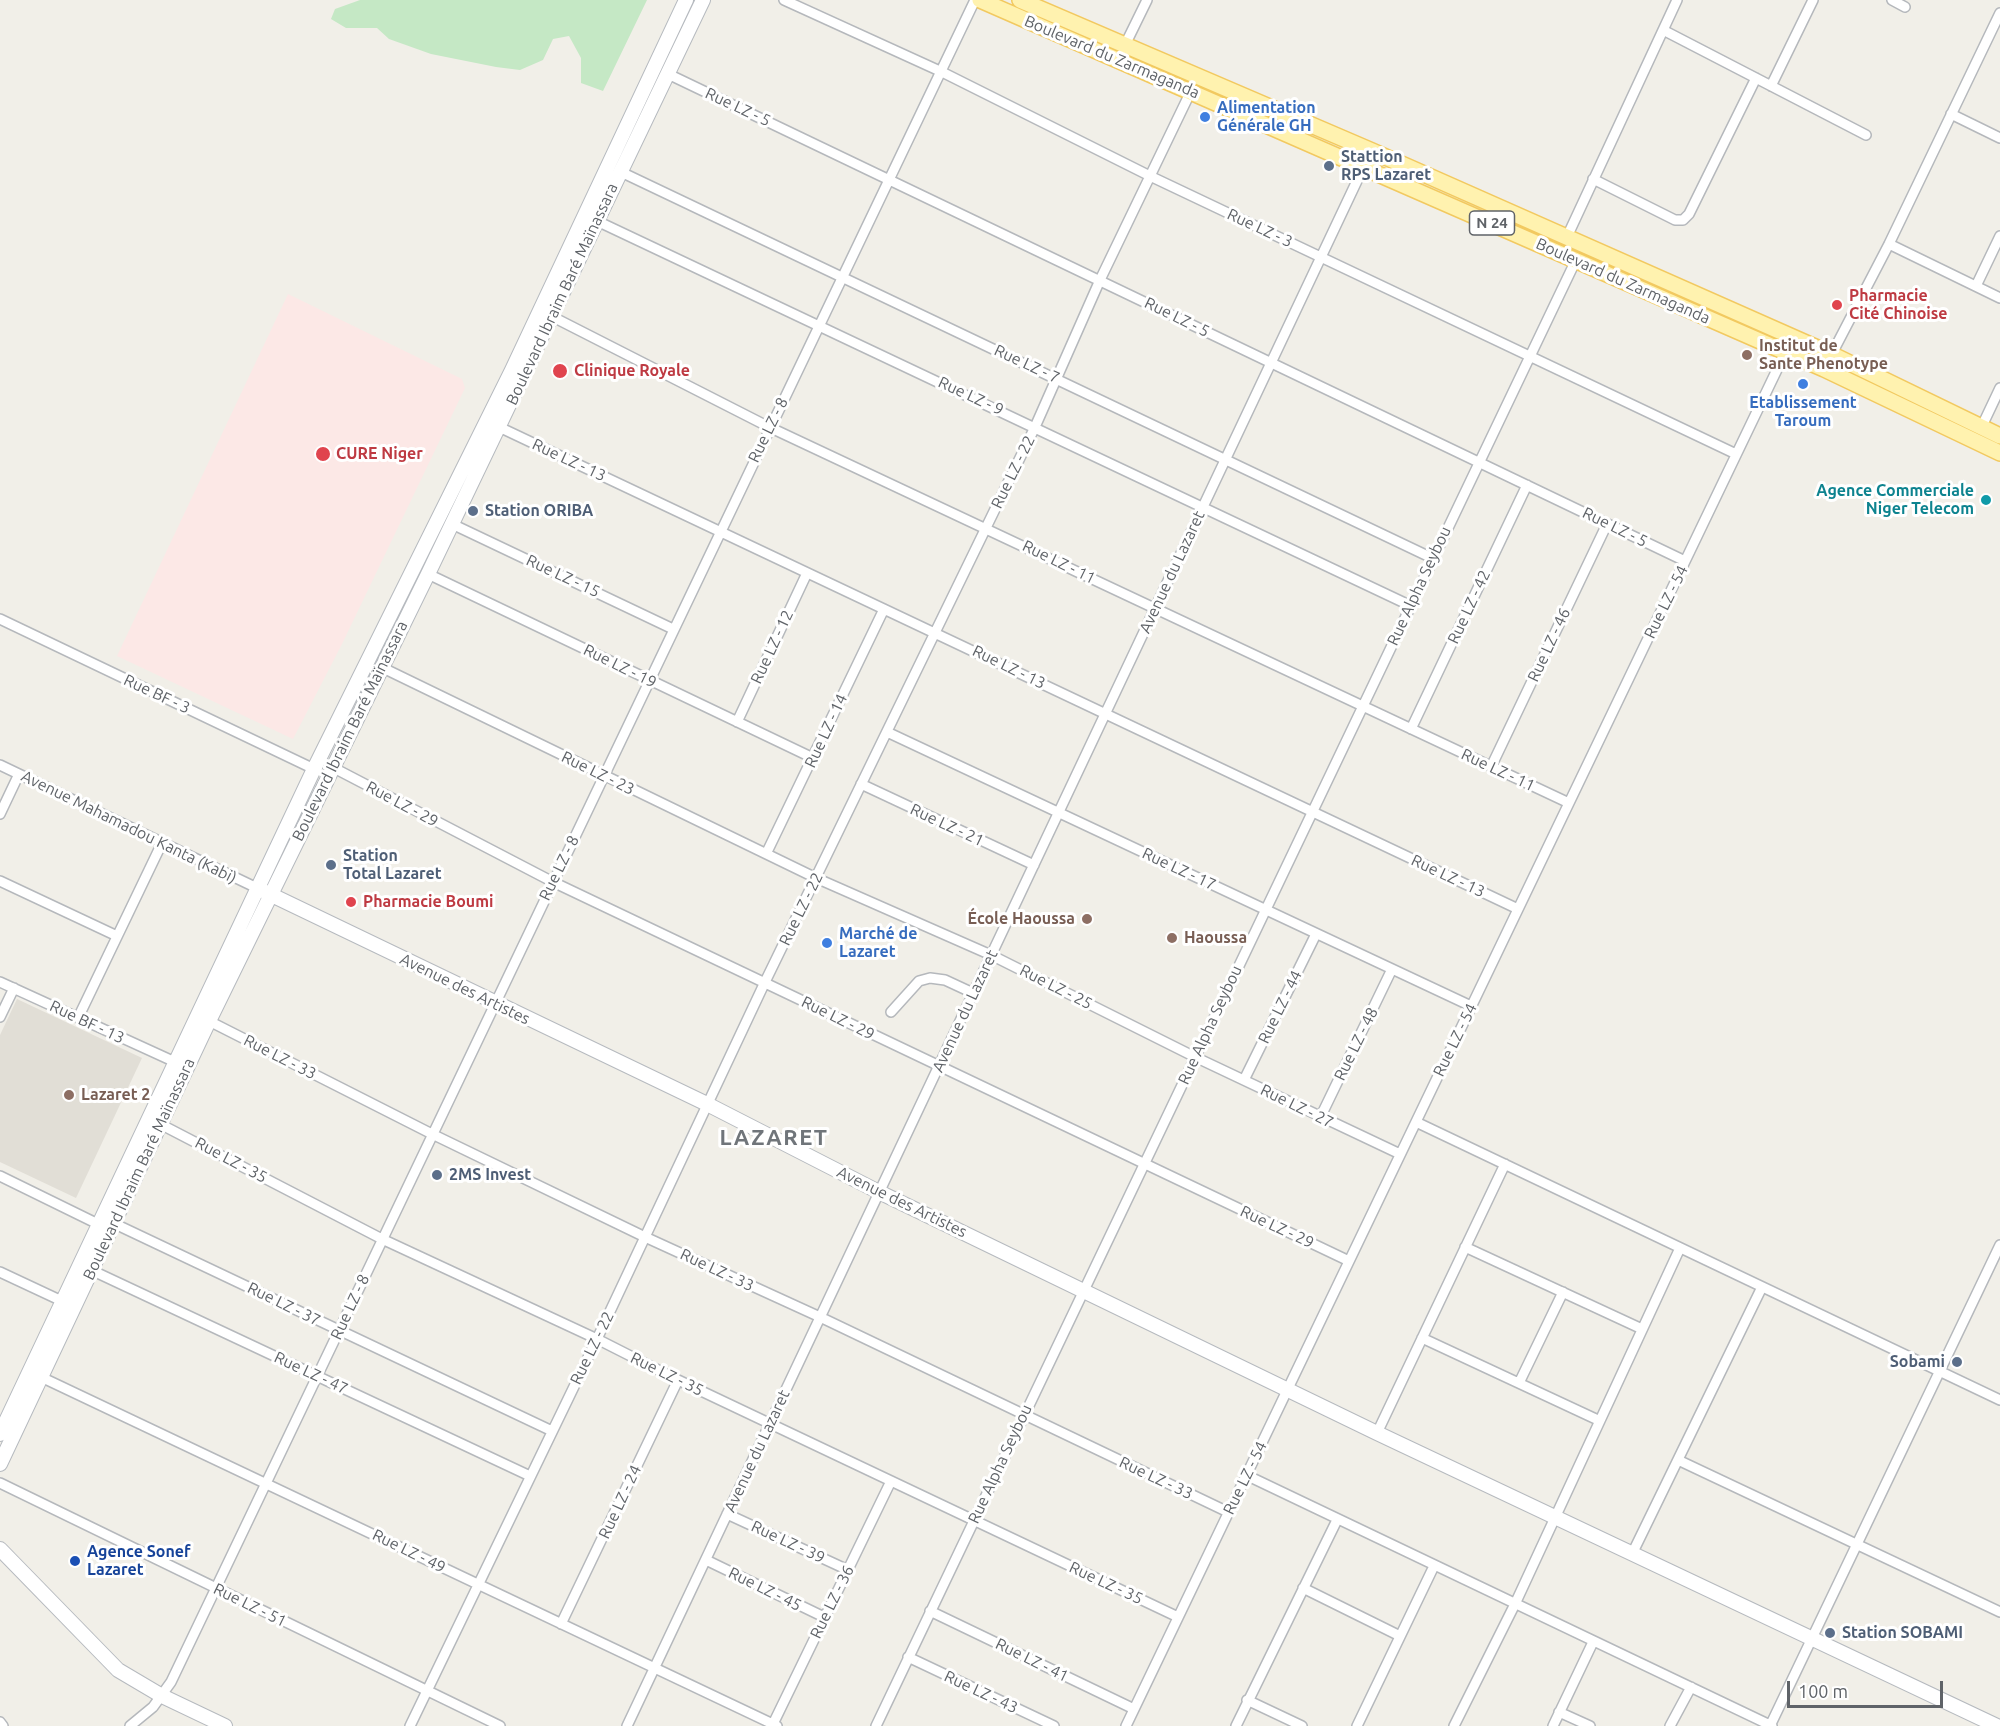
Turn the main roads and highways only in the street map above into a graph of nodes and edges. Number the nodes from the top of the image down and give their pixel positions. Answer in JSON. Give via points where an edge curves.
{"nodes":[{"id":1,"x":686,"y":0,"type":"edge"},
{"id":2,"x":704,"y":0,"type":"edge"},
{"id":3,"x":980,"y":0,"type":"edge"},
{"id":4,"x":1020,"y":0,"type":"edge"},
{"id":5,"x":2000,"y":435,"type":"edge"},
{"id":6,"x":2000,"y":453,"type":"edge"},
{"id":7,"x":264,"y":891,"type":"junction"},
{"id":8,"x":107,"y":1224,"type":"junction"},
{"id":9,"x":0,"y":1434,"type":"edge"},
{"id":10,"x":0,"y":1464,"type":"edge"},
{"id":11,"x":0,"y":1549,"type":"edge"},
{"id":12,"x":225,"y":1726,"type":"edge"},
{"id":13,"x":1998,"y":1726,"type":"edge"}],
"edges":[{"from":1,"to":7,"type":"main road","name":"Boulevard Ibraim Baré Maïnassara","via":[[507,380],[314,769]]},
{"from":2,"to":7,"type":"main road","name":"Boulevard Ibraim Baré Maïnassara","via":[[428,574],[332,767]]},
{"from":3,"to":6,"type":"main road","name":"Boulevard du Zarmaganda","number":"N 24","via":[[1824,369]]},
{"from":4,"to":5,"type":"main road","name":"Boulevard du Zarmaganda","number":"N 24","via":[[1831,354]]},
{"from":7,"to":8,"type":"main road","name":"Boulevard Ibraim Baré Maïnassara","via":[[160,1124]]},
{"from":7,"to":8,"type":"main road","name":"Boulevard Ibraim Baré Maïnassara","via":[[175,1062]]},
{"from":7,"to":13,"type":"main road","name":"Avenue des Artistes","via":[[1377,1433]]},
{"from":8,"to":9,"type":"main road","name":"Boulevard Ibraim Baré Maïnassara"},
{"from":8,"to":10,"type":"main road","name":"Boulevard Ibraim Baré Maïnassara","via":[[91,1270]]},
{"from":11,"to":12,"type":"main road","via":[[104,1658],[128,1677]]}]}
